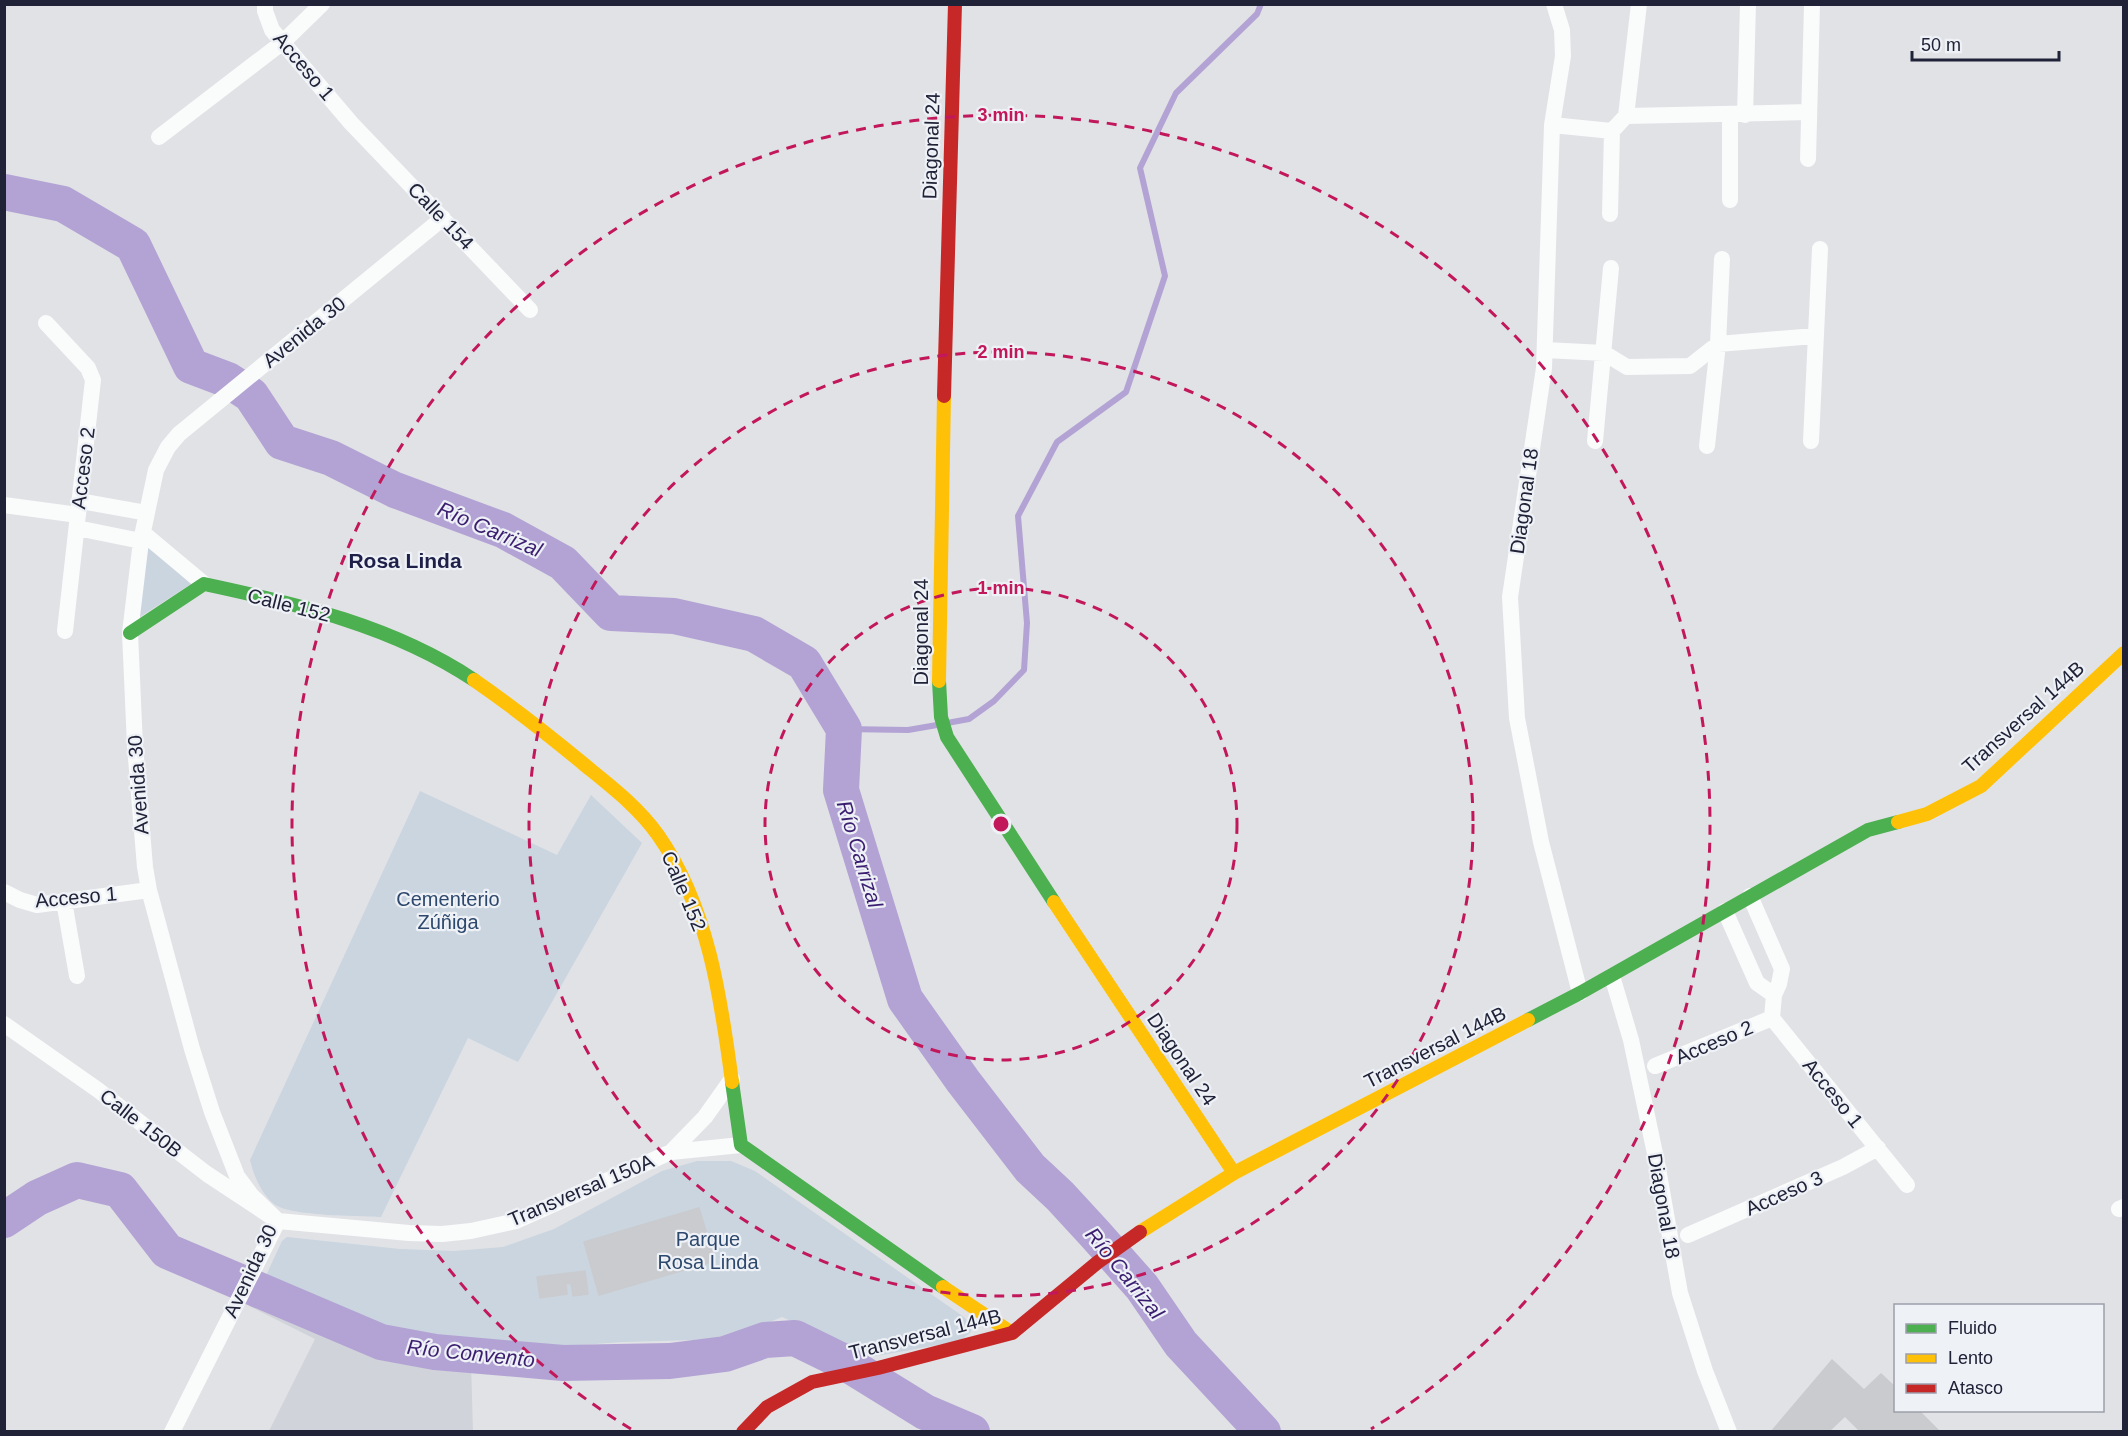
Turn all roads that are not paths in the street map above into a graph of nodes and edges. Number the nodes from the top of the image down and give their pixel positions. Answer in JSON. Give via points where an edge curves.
{"nodes":[{"id":1,"x":265,"y":4,"type":"edge"},
{"id":2,"x":322,"y":4,"type":"edge"},
{"id":3,"x":955,"y":4,"type":"edge"},
{"id":4,"x":1554,"y":4,"type":"edge"},
{"id":5,"x":1639,"y":4,"type":"edge"},
{"id":6,"x":1748,"y":4,"type":"edge"},
{"id":7,"x":1812,"y":4,"type":"edge"},
{"id":8,"x":283,"y":42,"type":"junction"},
{"id":9,"x":1809,"y":112,"type":"junction"},
{"id":10,"x":1738,"y":114,"type":"junction"},
{"id":11,"x":1626,"y":116,"type":"junction"},
{"id":12,"x":351,"y":123,"type":"joint"},
{"id":13,"x":1552,"y":125,"type":"junction"},
{"id":14,"x":1612,"y":131,"type":"junction"},
{"id":15,"x":159,"y":137,"type":"dead end"},
{"id":16,"x":1808,"y":159,"type":"dead end"},
{"id":17,"x":1730,"y":200,"type":"dead end"},
{"id":18,"x":1610,"y":214,"type":"dead end"},
{"id":19,"x":443,"y":218,"type":"junction"},
{"id":20,"x":1820,"y":249,"type":"dead end"},
{"id":21,"x":1722,"y":259,"type":"dead end"},
{"id":22,"x":1611,"y":268,"type":"dead end"},
{"id":23,"x":530,"y":310,"type":"dead end"},
{"id":24,"x":46,"y":322,"type":"dead end"},
{"id":25,"x":1815,"y":336,"type":"junction"},
{"id":26,"x":1718,"y":344,"type":"junction"},
{"id":27,"x":1545,"y":350,"type":"junction"},
{"id":28,"x":1604,"y":353,"type":"junction"},
{"id":29,"x":1595,"y":441,"type":"dead end"},
{"id":30,"x":1811,"y":441,"type":"dead end"},
{"id":31,"x":1707,"y":446,"type":"dead end"},
{"id":32,"x":4,"y":505,"type":"edge"},
{"id":33,"x":147,"y":513,"type":"junction"},
{"id":34,"x":78,"y":515,"type":"junction"},
{"id":35,"x":142,"y":537,"type":"junction"},
{"id":36,"x":204,"y":584,"type":"junction"},
{"id":37,"x":65,"y":631,"type":"dead end"},
{"id":38,"x":130,"y":633,"type":"junction"},
{"id":39,"x":2124,"y":653,"type":"edge"},
{"id":40,"x":149,"y":890,"type":"junction"},
{"id":41,"x":4,"y":892,"type":"edge"},
{"id":42,"x":1750,"y":896,"type":"junction"},
{"id":43,"x":64,"y":901,"type":"junction"},
{"id":44,"x":1725,"y":910,"type":"junction"},
{"id":45,"x":77,"y":976,"type":"dead end"},
{"id":46,"x":1612,"y":976,"type":"junction"},
{"id":47,"x":1580,"y":993,"type":"junction"},
{"id":48,"x":1774,"y":995,"type":"junction"},
{"id":49,"x":1772,"y":1018,"type":"junction"},
{"id":50,"x":4,"y":1024,"type":"edge"},
{"id":51,"x":1656,"y":1066,"type":"dead end"},
{"id":52,"x":732,"y":1079,"type":"junction"},
{"id":53,"x":741,"y":1144,"type":"junction"},
{"id":54,"x":1878,"y":1148,"type":"junction"},
{"id":55,"x":671,"y":1152,"type":"junction"},
{"id":56,"x":1234,"y":1173,"type":"junction"},
{"id":57,"x":1908,"y":1185,"type":"dead end"},
{"id":58,"x":278,"y":1221,"type":"junction"},
{"id":59,"x":1688,"y":1235,"type":"dead end"},
{"id":60,"x":1012,"y":1333,"type":"junction"},
{"id":61,"x":172,"y":1431,"type":"edge"},
{"id":62,"x":743,"y":1431,"type":"edge"},
{"id":63,"x":1729,"y":1431,"type":"edge"}],
"edges":[{"from":1,"to":8,"type":"street","name":"Acceso 1","via":[[272,30]]},
{"from":2,"to":8,"type":"street"},
{"from":3,"to":56,"type":"street","name":"Diagonal 24","via":[[938,659],[941,717],[947,737],[975,782]]},
{"from":4,"to":13,"type":"street","name":"Diagonal 18","via":[[1562,30],[1563,56]]},
{"from":5,"to":11,"type":"street"},
{"from":6,"to":10,"type":"street"},
{"from":7,"to":9,"type":"street"},
{"from":8,"to":12,"type":"street","name":"Acceso 1"},
{"from":8,"to":15,"type":"street"},
{"from":9,"to":10,"type":"street"},
{"from":9,"to":16,"type":"street"},
{"from":10,"to":11,"type":"street"},
{"from":10,"to":17,"type":"street"},
{"from":11,"to":14,"type":"street"},
{"from":12,"to":19,"type":"street","name":"Calle 154"},
{"from":13,"to":14,"type":"street"},
{"from":13,"to":27,"type":"street","name":"Diagonal 18"},
{"from":14,"to":18,"type":"street"},
{"from":19,"to":23,"type":"street","name":"Calle 154"},
{"from":19,"to":33,"type":"street","name":"Avenida 30","via":[[179,434],[161,458]]},
{"from":20,"to":25,"type":"street"},
{"from":21,"to":26,"type":"street"},
{"from":22,"to":28,"type":"street"},
{"from":24,"to":34,"type":"street","name":"Acceso 2","via":[[88,368],[93,380]]},
{"from":25,"to":26,"type":"street"},
{"from":25,"to":30,"type":"street"},
{"from":26,"to":28,"type":"street","via":[[1690,366],[1628,367]]},
{"from":26,"to":31,"type":"street"},
{"from":27,"to":28,"type":"street"},
{"from":27,"to":47,"type":"street","name":"Diagonal 18","via":[[1510,608],[1517,718],[1541,842]]},
{"from":28,"to":29,"type":"street"},
{"from":32,"to":34,"type":"street"},
{"from":33,"to":34,"type":"street"},
{"from":33,"to":35,"type":"street","name":"Avenida 30"},
{"from":34,"to":35,"type":"street"},
{"from":34,"to":37,"type":"street","name":"Acceso 2"},
{"from":35,"to":36,"type":"street","name":"Calle 152"},
{"from":35,"to":38,"type":"street","name":"Avenida 30"},
{"from":36,"to":38,"type":"street"},
{"from":36,"to":52,"type":"street","name":"Calle 152","via":[[339,617],[429,653],[507,703],[624,799],[666,847],[695,908],[714,974]]},
{"from":38,"to":40,"type":"street","name":"Avenida 30","via":[[135,746]]},
{"from":39,"to":42,"type":"street","name":"Transversal 144B","via":[[1981,786],[1927,814],[1868,830]]},
{"from":40,"to":43,"type":"street","name":"Acceso 1"},
{"from":40,"to":58,"type":"street","name":"Avenida 30","via":[[212,1112],[237,1176]]},
{"from":41,"to":43,"type":"street","name":"Acceso 1","via":[[37,905]]},
{"from":42,"to":44,"type":"street","name":"Transversal 144B"},
{"from":42,"to":48,"type":"street","via":[[1782,969]]},
{"from":43,"to":45,"type":"street"},
{"from":44,"to":46,"type":"street","name":"Transversal 144B"},
{"from":44,"to":48,"type":"street","via":[[1757,983]]},
{"from":46,"to":47,"type":"street","name":"Transversal 144B"},
{"from":46,"to":63,"type":"street","name":"Diagonal 18","via":[[1657,1163],[1680,1293]]},
{"from":47,"to":56,"type":"street","name":"Transversal 144B"},
{"from":48,"to":49,"type":"street"},
{"from":49,"to":51,"type":"street","name":"Acceso 2"},
{"from":49,"to":54,"type":"street","name":"Acceso 1"},
{"from":50,"to":58,"type":"street","name":"Calle 150B","via":[[207,1174]]},
{"from":52,"to":53,"type":"street","name":"Calle 152"},
{"from":52,"to":55,"type":"street","via":[[705,1116]]},
{"from":53,"to":55,"type":"street","name":"Transversal 150A"},
{"from":53,"to":60,"type":"street"},
{"from":54,"to":57,"type":"street","name":"Acceso 1"},
{"from":54,"to":59,"type":"street","name":"Acceso 3"},
{"from":55,"to":58,"type":"street","name":"Transversal 150A","via":[[516,1221],[483,1229],[442,1234]]},
{"from":56,"to":60,"type":"street","name":"Transversal 144B","via":[[1098,1262]]},
{"from":58,"to":61,"type":"street","name":"Avenida 30"},
{"from":60,"to":62,"type":"street","name":"Transversal 144B","via":[[812,1382],[767,1407]]}]}
